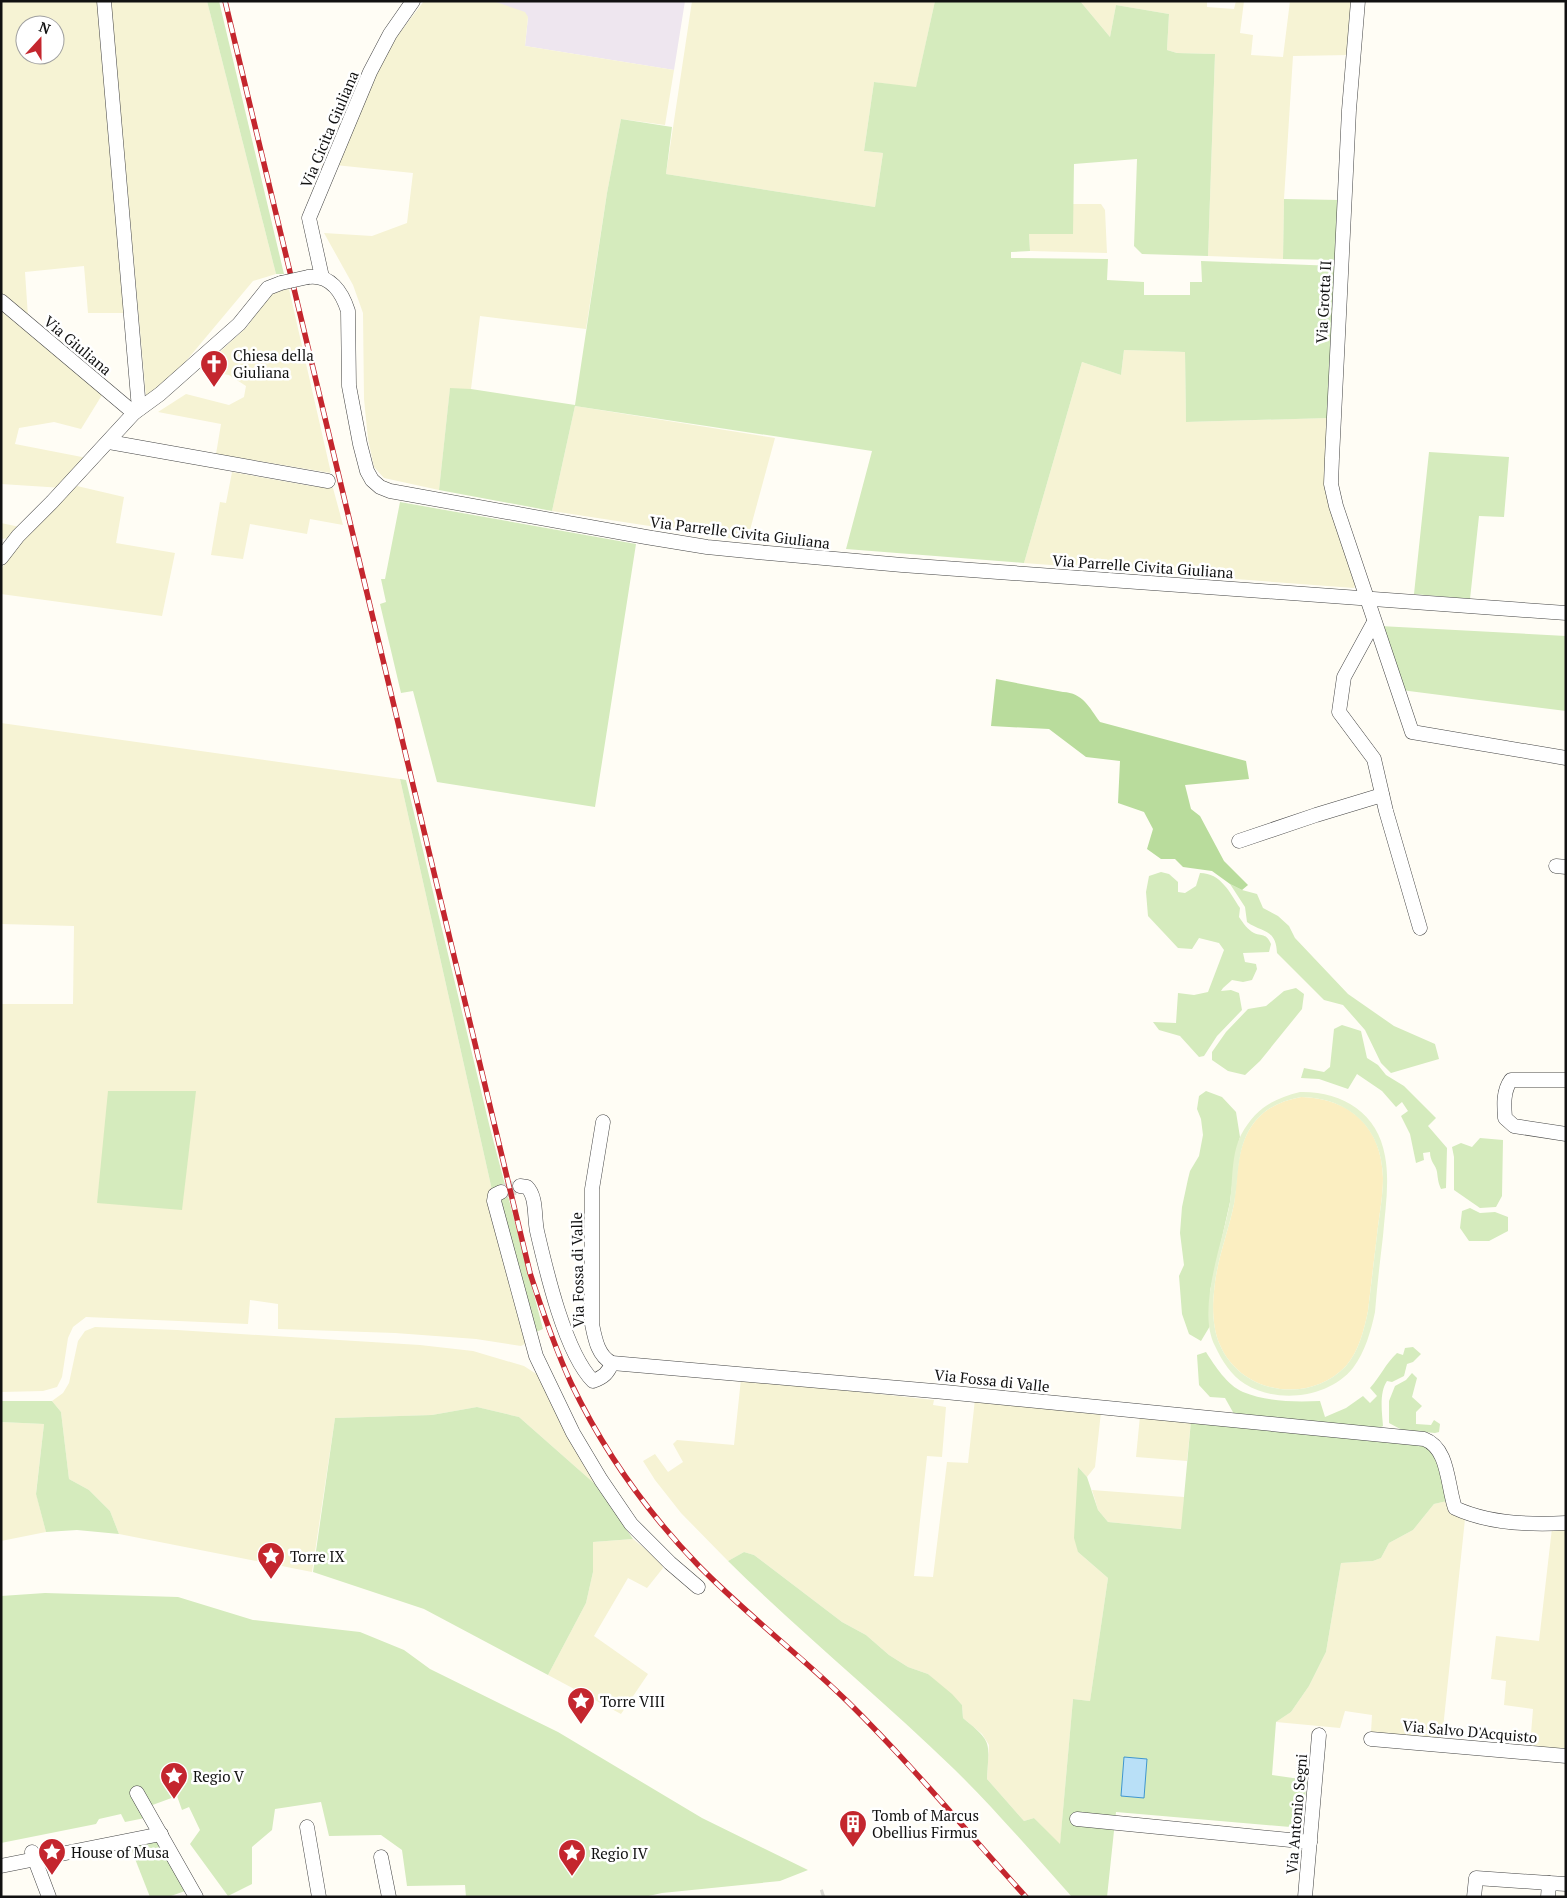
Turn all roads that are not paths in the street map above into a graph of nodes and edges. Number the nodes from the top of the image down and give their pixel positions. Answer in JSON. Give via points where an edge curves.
{"nodes":[{"id":1,"x":104,"y":1,"type":"edge"},
{"id":2,"x":413,"y":1,"type":"edge"},
{"id":3,"x":1358,"y":1,"type":"edge"},
{"id":4,"x":315,"y":277,"type":"junction"},
{"id":5,"x":1,"y":301,"type":"edge"},
{"id":6,"x":137,"y":411,"type":"junction"},
{"id":7,"x":109,"y":442,"type":"junction"},
{"id":8,"x":328,"y":481,"type":"dead end"},
{"id":9,"x":1,"y":558,"type":"edge"},
{"id":10,"x":1367,"y":599,"type":"junction"},
{"id":11,"x":1566,"y":613,"type":"edge"},
{"id":12,"x":1374,"y":622,"type":"junction"},
{"id":13,"x":1566,"y":758,"type":"edge"},
{"id":14,"x":1382,"y":795,"type":"junction"},
{"id":15,"x":1239,"y":841,"type":"dead end"},
{"id":16,"x":1420,"y":928,"type":"dead end"},
{"id":17,"x":1566,"y":1080,"type":"edge"},
{"id":18,"x":603,"y":1122,"type":"dead end"},
{"id":19,"x":1566,"y":1134,"type":"edge"},
{"id":20,"x":520,"y":1186,"type":"dead end"},
{"id":21,"x":501,"y":1192,"type":"dead end"},
{"id":22,"x":612,"y":1363,"type":"junction"},
{"id":23,"x":1566,"y":1523,"type":"edge"},
{"id":24,"x":698,"y":1587,"type":"dead end"},
{"id":25,"x":1319,"y":1735,"type":"dead end"},
{"id":26,"x":1371,"y":1739,"type":"dead end"},
{"id":27,"x":1566,"y":1756,"type":"edge"},
{"id":28,"x":137,"y":1793,"type":"dead end"},
{"id":29,"x":1077,"y":1819,"type":"dead end"},
{"id":30,"x":307,"y":1827,"type":"dead end"},
{"id":31,"x":161,"y":1834,"type":"junction"},
{"id":32,"x":1310,"y":1842,"type":"junction"},
{"id":33,"x":33,"y":1855,"type":"junction"},
{"id":34,"x":381,"y":1857,"type":"dead end"},
{"id":35,"x":1,"y":1866,"type":"edge"},
{"id":36,"x":1566,"y":1884,"type":"edge"},
{"id":37,"x":1548,"y":1890,"type":"edge"},
{"id":38,"x":49,"y":1897,"type":"edge"},
{"id":39,"x":196,"y":1897,"type":"edge"},
{"id":40,"x":319,"y":1897,"type":"edge"},
{"id":41,"x":388,"y":1897,"type":"edge"},
{"id":42,"x":1305,"y":1897,"type":"edge"},
{"id":43,"x":1474,"y":1897,"type":"edge"}],
"edges":[{"from":1,"to":6,"type":"street"},
{"from":2,"to":4,"type":"street","name":"Via Cicita Giuliana","via":[[390,34],[370,72],[309,218]]},
{"from":3,"to":10,"type":"street","name":"Via Grotta II","via":[[1349,110],[1331,484]]},
{"from":4,"to":6,"type":"street","bridge":true,"via":[[268,288],[239,324]]},
{"from":4,"to":10,"type":"street","name":"Via Parrelle Civita Giuliana","via":[[332,283],[348,311],[350,386],[360,444],[372,480],[390,491],[716,548]]},
{"from":5,"to":6,"type":"street","name":"Via Giuliana"},
{"from":6,"to":7,"type":"street"},
{"from":7,"to":8,"type":"street"},
{"from":7,"to":9,"type":"street","via":[[18,536]]},
{"from":10,"to":11,"type":"street","name":"Via Parrelle Civita Giuliana"},
{"from":10,"to":12,"type":"street","name":"Via Grotta II"},
{"from":12,"to":13,"type":"street","name":"Via Grotta II","via":[[1412,732]]},
{"from":12,"to":14,"type":"street","via":[[1344,676],[1339,712],[1374,759]]},
{"from":14,"to":15,"type":"street"},
{"from":14,"to":16,"type":"street"},
{"from":17,"to":19,"type":"street","via":[[1511,1080],[1504,1102],[1505,1118],[1514,1126]]},
{"from":18,"to":22,"type":"street","name":"Via Fossa di Valle","via":[[592,1189],[592,1324],[597,1346],[606,1360]]},
{"from":20,"to":22,"type":"street","via":[[532,1192],[536,1229],[554,1294],[584,1372],[593,1381],[602,1378]]},
{"from":21,"to":24,"type":"street","via":[[494,1201],[536,1356],[573,1433],[631,1524]]},
{"from":22,"to":23,"type":"street","name":"Via Fossa di Valle","via":[[1424,1439],[1433,1442],[1443,1456],[1455,1508],[1468,1514],[1520,1523]]},
{"from":25,"to":32,"type":"street","name":"Via Antonio Segni"},
{"from":26,"to":27,"type":"street","name":"Via Salvo D'Acquisto"},
{"from":28,"to":31,"type":"street"},
{"from":29,"to":32,"type":"street"},
{"from":30,"to":40,"type":"street"},
{"from":31,"to":33,"type":"street"},
{"from":31,"to":39,"type":"street"},
{"from":32,"to":42,"type":"street","name":"Via Antonio Segni"},
{"from":33,"to":35,"type":"street"},
{"from":33,"to":38,"type":"street"},
{"from":34,"to":41,"type":"street"},
{"from":36,"to":37,"type":"street"},
{"from":37,"to":43,"type":"street","via":[[1476,1878]]}]}
